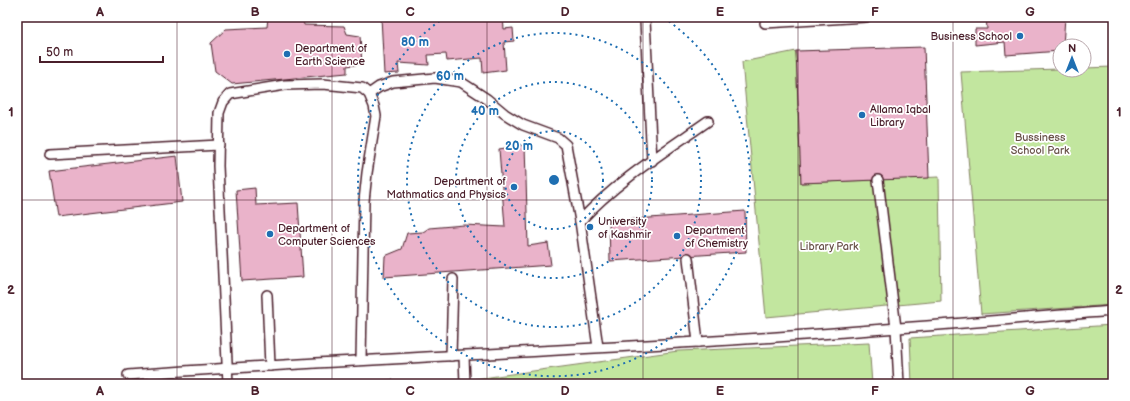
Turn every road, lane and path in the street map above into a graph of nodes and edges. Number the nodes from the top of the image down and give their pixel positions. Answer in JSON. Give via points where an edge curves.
{"nodes":[{"id":1,"x":866,"y":17,"type":"edge"},
{"id":2,"x":645,"y":20,"type":"dead end"},
{"id":3,"x":765,"y":23,"type":"dead end"},
{"id":4,"x":370,"y":94,"type":"junction"},
{"id":5,"x":708,"y":121,"type":"dead end"},
{"id":6,"x":219,"y":145,"type":"junction"},
{"id":7,"x":50,"y":154,"type":"dead end"},
{"id":8,"x":652,"y":161,"type":"junction"},
{"id":9,"x":878,"y":180,"type":"dead end"},
{"id":10,"x":580,"y":221,"type":"junction"},
{"id":11,"x":688,"y":258,"type":"dead end"},
{"id":12,"x":453,"y":278,"type":"dead end"},
{"id":13,"x":267,"y":295,"type":"dead end"},
{"id":14,"x":1113,"y":311,"type":"edge"},
{"id":15,"x":896,"y":328,"type":"junction"},
{"id":16,"x":698,"y":342,"type":"junction"},
{"id":17,"x":598,"y":347,"type":"junction"},
{"id":18,"x":451,"y":356,"type":"junction"},
{"id":19,"x":464,"y":356,"type":"junction"},
{"id":20,"x":361,"y":360,"type":"junction"},
{"id":21,"x":270,"y":366,"type":"junction"},
{"id":22,"x":227,"y":368,"type":"junction"},
{"id":23,"x":128,"y":375,"type":"dead end"},
{"id":24,"x":228,"y":384,"type":"edge"},
{"id":25,"x":465,"y":384,"type":"edge"},
{"id":26,"x":899,"y":384,"type":"edge"}],
"edges":[{"from":1,"to":3,"type":"lane"},
{"from":2,"to":8,"type":"lane"},
{"from":4,"to":6,"type":"lane","via":[[362,88],[323,84],[285,86],[230,94],[223,102],[219,113]]},
{"from":4,"to":10,"type":"lane","via":[[393,82],[435,78],[461,82],[523,126],[558,138],[566,145]]},
{"from":4,"to":20,"type":"lane","via":[[376,116],[364,201]]},
{"from":5,"to":8,"type":"lane"},
{"from":6,"to":7,"type":"lane"},
{"from":6,"to":22,"type":"lane"},
{"from":8,"to":10,"type":"lane","via":[[614,188]]},
{"from":9,"to":15,"type":"lane"},
{"from":10,"to":17,"type":"lane"},
{"from":11,"to":16,"type":"lane"},
{"from":12,"to":18,"type":"lane"},
{"from":13,"to":21,"type":"lane"},
{"from":14,"to":15,"type":"lane"},
{"from":15,"to":16,"type":"lane"},
{"from":15,"to":26,"type":"lane"},
{"from":16,"to":17,"type":"lane"},
{"from":17,"to":19,"type":"lane"},
{"from":18,"to":19,"type":"lane"},
{"from":18,"to":20,"type":"lane"},
{"from":19,"to":25,"type":"lane"},
{"from":20,"to":21,"type":"lane"},
{"from":21,"to":22,"type":"lane"},
{"from":22,"to":23,"type":"lane"},
{"from":22,"to":24,"type":"lane"}]}
